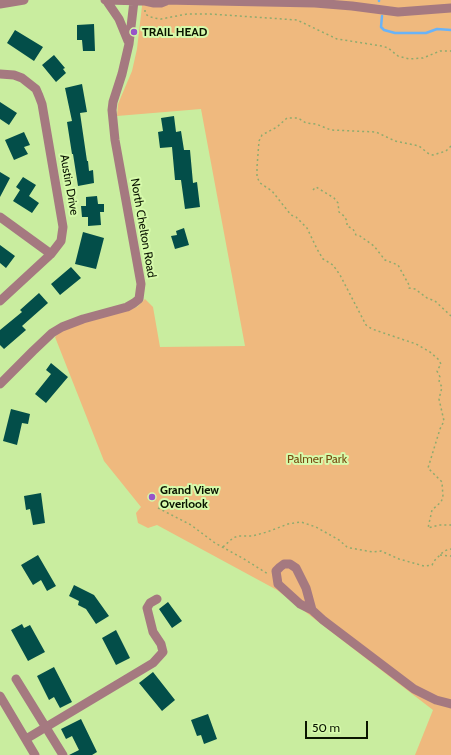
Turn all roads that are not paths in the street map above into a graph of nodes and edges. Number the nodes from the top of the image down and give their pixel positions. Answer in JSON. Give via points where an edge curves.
{"nodes":[{"id":1,"x":24,"y":0,"type":"edge"},
{"id":2,"x":106,"y":0,"type":"edge"},
{"id":3,"x":146,"y":0,"type":"edge"},
{"id":4,"x":166,"y":0,"type":"edge"},
{"id":5,"x":134,"y":1,"type":"edge"},
{"id":6,"x":214,"y":1,"type":"edge"},
{"id":7,"x":0,"y":4,"type":"edge"},
{"id":8,"x":451,"y":8,"type":"edge"},
{"id":9,"x":129,"y":44,"type":"junction"},
{"id":10,"x":0,"y":74,"type":"edge"},
{"id":11,"x":0,"y":217,"type":"edge"},
{"id":12,"x":51,"y":254,"type":"junction"},
{"id":13,"x":0,"y":301,"type":"edge"},
{"id":14,"x":0,"y":384,"type":"edge"},
{"id":15,"x":157,"y":599,"type":"dead end"},
{"id":16,"x":312,"y":610,"type":"junction"},
{"id":17,"x":16,"y":679,"type":"dead end"},
{"id":18,"x":0,"y":696,"type":"edge"},
{"id":19,"x":451,"y":704,"type":"edge"},
{"id":20,"x":46,"y":728,"type":"junction"},
{"id":21,"x":26,"y":739,"type":"junction"},
{"id":22,"x":35,"y":755,"type":"edge"},
{"id":23,"x":63,"y":755,"type":"edge"}],
"edges":[{"from":1,"to":7,"type":"street"},
{"from":2,"to":5,"type":"street"},
{"from":2,"to":9,"type":"street","via":[[119,19]]},
{"from":3,"to":4,"type":"street","via":[[154,3]]},
{"from":3,"to":5,"type":"street"},
{"from":4,"to":6,"type":"street"},
{"from":5,"to":9,"type":"street","name":"North Chelton Road"},
{"from":6,"to":8,"type":"street","via":[[331,4],[398,12]]},
{"from":9,"to":14,"type":"street","name":"North Chelton Road","via":[[113,102],[112,120],[141,284],[139,299],[127,307],[83,318],[52,333]]},
{"from":10,"to":12,"type":"street","name":"Austin Drive","via":[[14,75],[30,83],[36,89],[42,104],[63,220],[61,241]]},
{"from":11,"to":12,"type":"street"},
{"from":12,"to":13,"type":"street","name":"Austin Drive"},
{"from":15,"to":20,"type":"street","via":[[147,608],[153,632],[163,652],[153,663]]},
{"from":16,"to":16,"type":"street","via":[[306,588],[296,568],[284,564],[276,572],[278,584],[300,604]]},
{"from":16,"to":19,"type":"street","via":[[414,689]]},
{"from":17,"to":20,"type":"street"},
{"from":18,"to":21,"type":"street"},
{"from":20,"to":21,"type":"street"},
{"from":20,"to":23,"type":"street"},
{"from":21,"to":22,"type":"street"}]}
